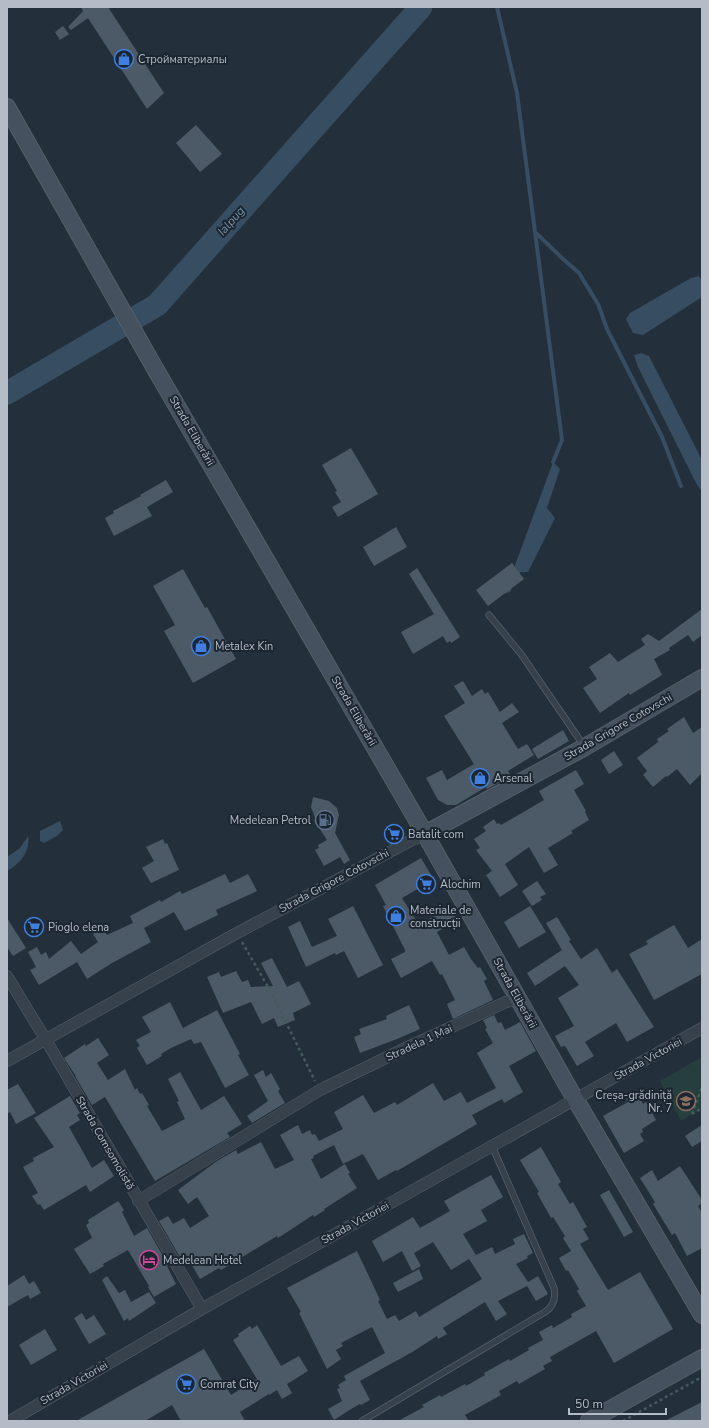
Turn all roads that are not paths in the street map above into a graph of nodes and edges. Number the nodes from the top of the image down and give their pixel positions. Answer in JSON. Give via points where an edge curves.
{"nodes":[{"id":1,"x":7,"y":107,"type":"edge"},
{"id":2,"x":489,"y":615,"type":"dead end"},
{"id":3,"x":702,"y":678,"type":"edge"},
{"id":4,"x":585,"y":748,"type":"junction"},
{"id":5,"x":425,"y":834,"type":"junction"},
{"id":6,"x":7,"y":976,"type":"edge"},
{"id":7,"x":519,"y":999,"type":"junction"},
{"id":8,"x":702,"y":1028,"type":"edge"},
{"id":9,"x":46,"y":1040,"type":"junction"},
{"id":10,"x":7,"y":1061,"type":"edge"},
{"id":11,"x":575,"y":1100,"type":"junction"},
{"id":12,"x":492,"y":1146,"type":"junction"},
{"id":13,"x":138,"y":1201,"type":"junction"},
{"id":14,"x":202,"y":1309,"type":"junction"},
{"id":15,"x":702,"y":1315,"type":"edge"},
{"id":16,"x":702,"y":1358,"type":"edge"},
{"id":17,"x":10,"y":1421,"type":"edge"},
{"id":18,"x":362,"y":1421,"type":"edge"},
{"id":19,"x":589,"y":1421,"type":"edge"}],
"edges":[{"from":1,"to":5,"type":"main road","name":"Strada Eliberării","via":[[153,365]]},
{"from":2,"to":4,"type":"lane","via":[[521,654]]},
{"from":3,"to":4,"type":"main road","name":"Strada Grigore Cotovschi"},
{"from":4,"to":5,"type":"main road","name":"Strada Grigore Cotovschi"},
{"from":5,"to":7,"type":"main road","name":"Strada Eliberării"},
{"from":5,"to":9,"type":"street","name":"Strada Grigore Cotovschi","via":[[237,933]]},
{"from":6,"to":9,"type":"street","name":"Strada Comsomolistă"},
{"from":7,"to":11,"type":"main road","name":"Strada Eliberării"},
{"from":7,"to":13,"type":"street","name":"Stradela 1 Mai","via":[[506,1002],[320,1090]]},
{"from":8,"to":11,"type":"street","name":"Strada Victoriei"},
{"from":9,"to":10,"type":"street","name":"Strada Grigore Cotovschi"},
{"from":9,"to":13,"type":"street","name":"Strada Comsomolistă"},
{"from":11,"to":12,"type":"street","name":"Strada Victoriei"},
{"from":11,"to":15,"type":"main road","name":"Strada Eliberării"},
{"from":12,"to":14,"type":"street","name":"Strada Victoriei"},
{"from":12,"to":18,"type":"lane","via":[[554,1288],[553,1303],[545,1312]]},
{"from":13,"to":14,"type":"street","name":"Strada Comsomolistă"},
{"from":14,"to":17,"type":"street","name":"Strada Victoriei"},
{"from":16,"to":19,"type":"main road"}]}
